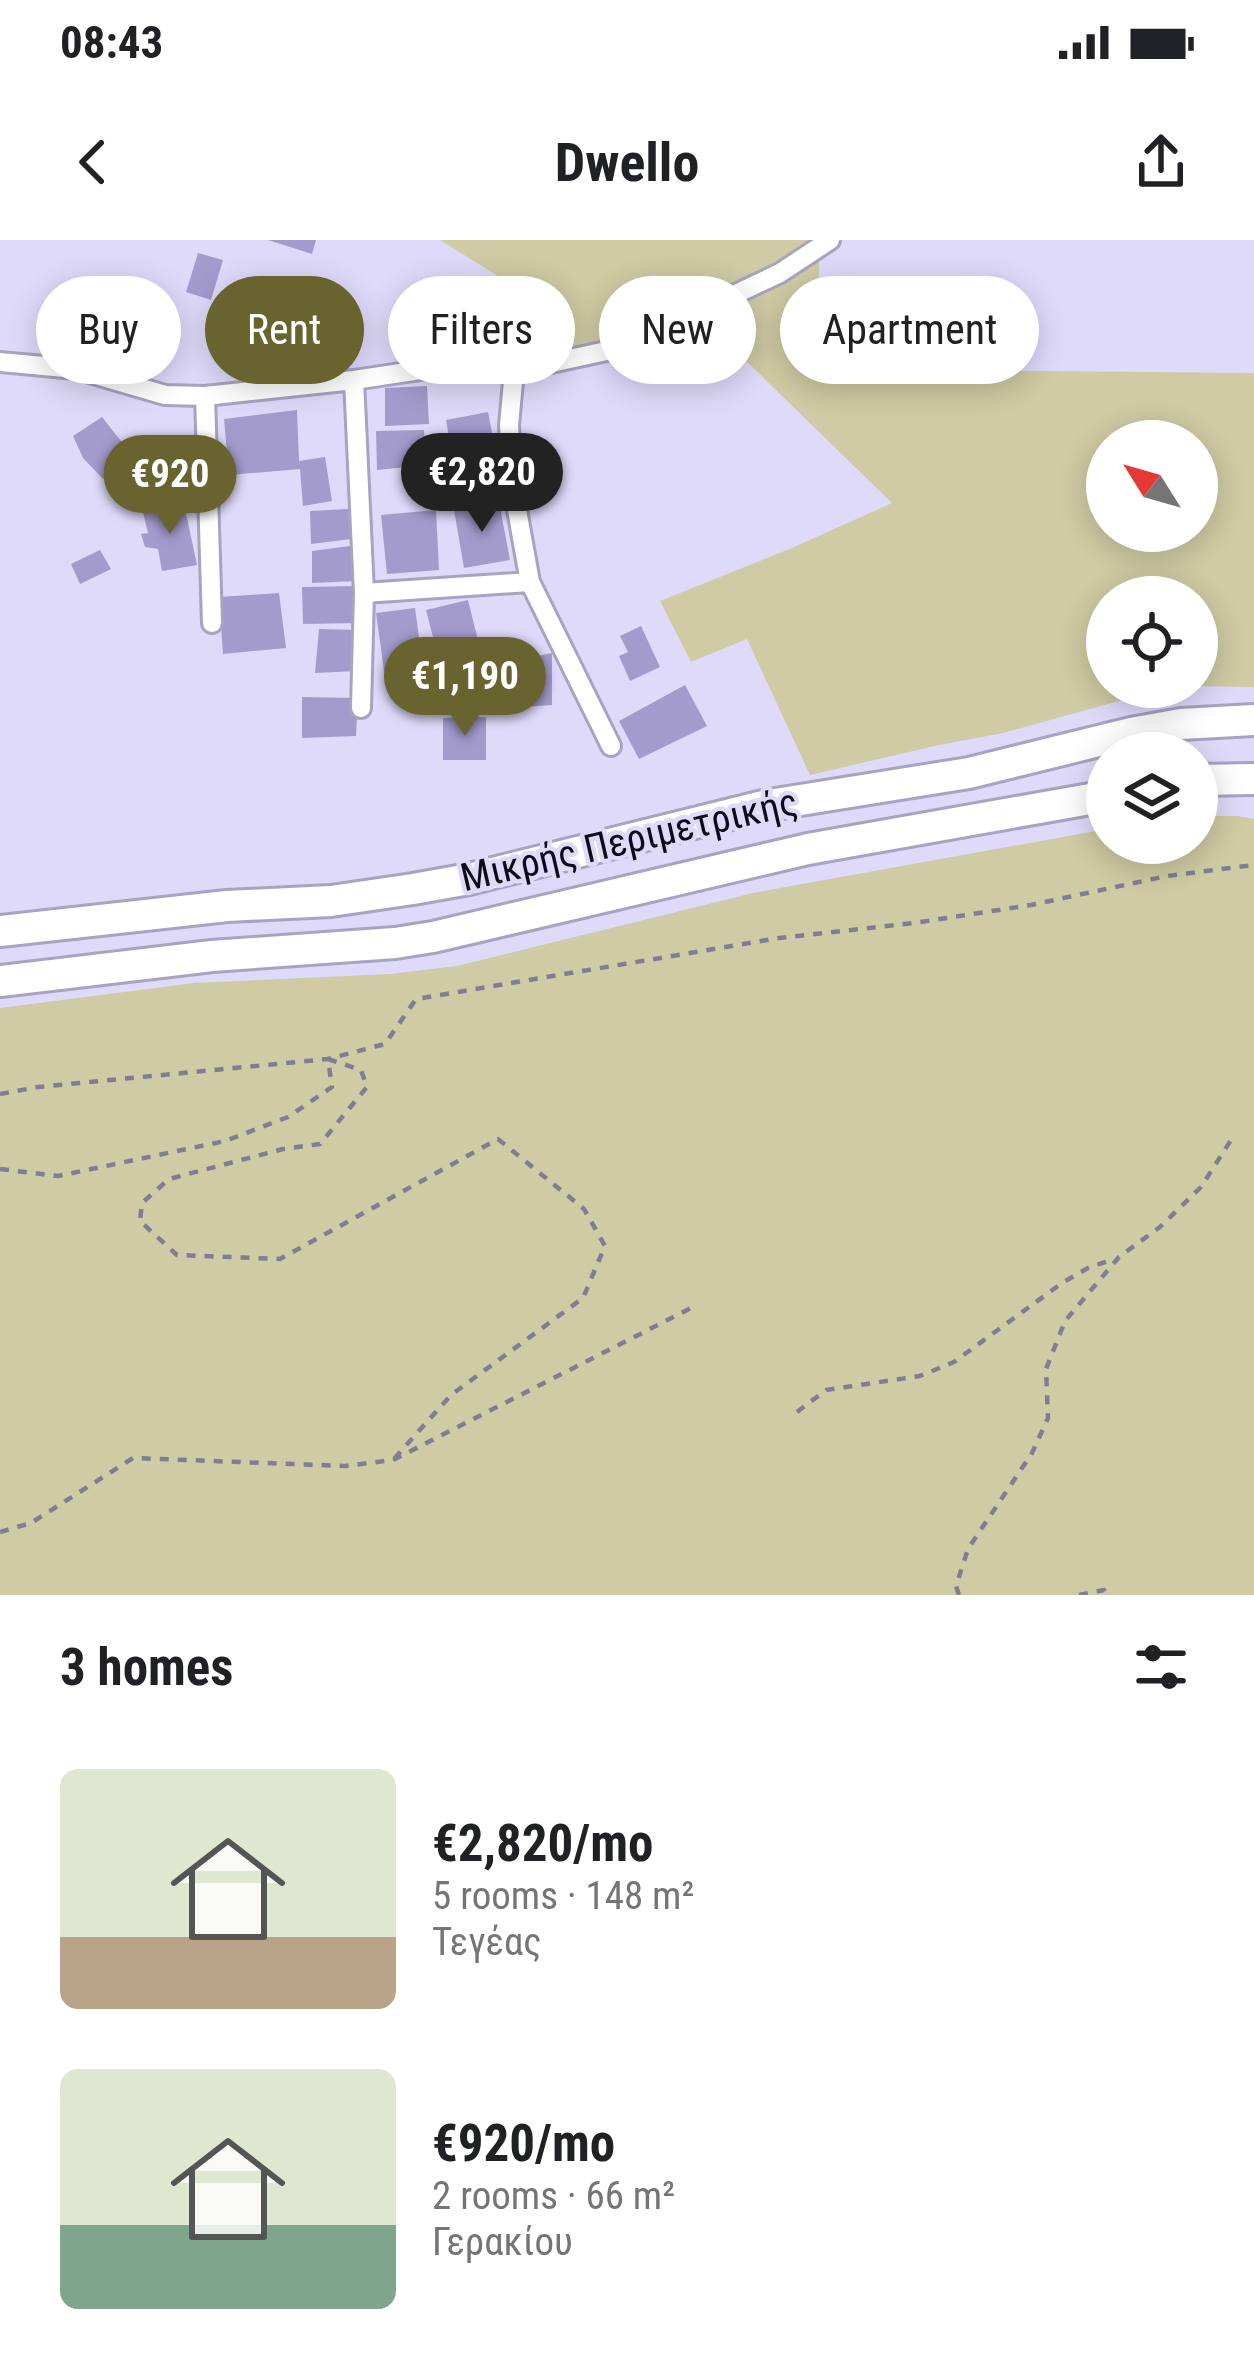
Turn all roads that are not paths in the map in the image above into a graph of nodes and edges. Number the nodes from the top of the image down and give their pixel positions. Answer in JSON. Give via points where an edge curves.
{"nodes":[{"id":1,"x":830,"y":240,"type":"edge"},
{"id":2,"x":575,"y":358,"type":"edge"},
{"id":3,"x":0,"y":362,"type":"edge"},
{"id":4,"x":317,"y":384,"type":"edge"},
{"id":5,"x":354,"y":384,"type":"edge"},
{"id":6,"x":513,"y":384,"type":"edge"},
{"id":7,"x":205,"y":396,"type":"junction"},
{"id":8,"x":530,"y":583,"type":"junction"},
{"id":9,"x":364,"y":593,"type":"junction"},
{"id":10,"x":212,"y":623,"type":"dead end"},
{"id":11,"x":361,"y":708,"type":"dead end"},
{"id":12,"x":1254,"y":720,"type":"edge"},
{"id":13,"x":611,"y":746,"type":"dead end"},
{"id":14,"x":1254,"y":779,"type":"edge"},
{"id":15,"x":1218,"y":780,"type":"edge"},
{"id":16,"x":1086,"y":800,"type":"edge"},
{"id":17,"x":0,"y":932,"type":"edge"},
{"id":18,"x":0,"y":981,"type":"edge"}],
"edges":[{"from":1,"to":2,"type":"street","via":[[780,273],[643,338]]},
{"from":3,"to":7,"type":"street"},
{"from":4,"to":7,"type":"street"},
{"from":5,"to":9,"type":"street"},
{"from":6,"to":8,"type":"street","via":[[512,482]]},
{"from":7,"to":10,"type":"street"},
{"from":8,"to":9,"type":"street"},
{"from":8,"to":13,"type":"street"},
{"from":9,"to":11,"type":"street"},
{"from":12,"to":17,"type":"main road","name":"Μικρής Περιμετρικής","via":[[1181,724],[969,772],[763,806],[413,889]]},
{"from":14,"to":15,"type":"main road"},
{"from":16,"to":18,"type":"main road","name":"Μικρής Περιμετρικής","via":[[808,849],[433,937]]}]}
